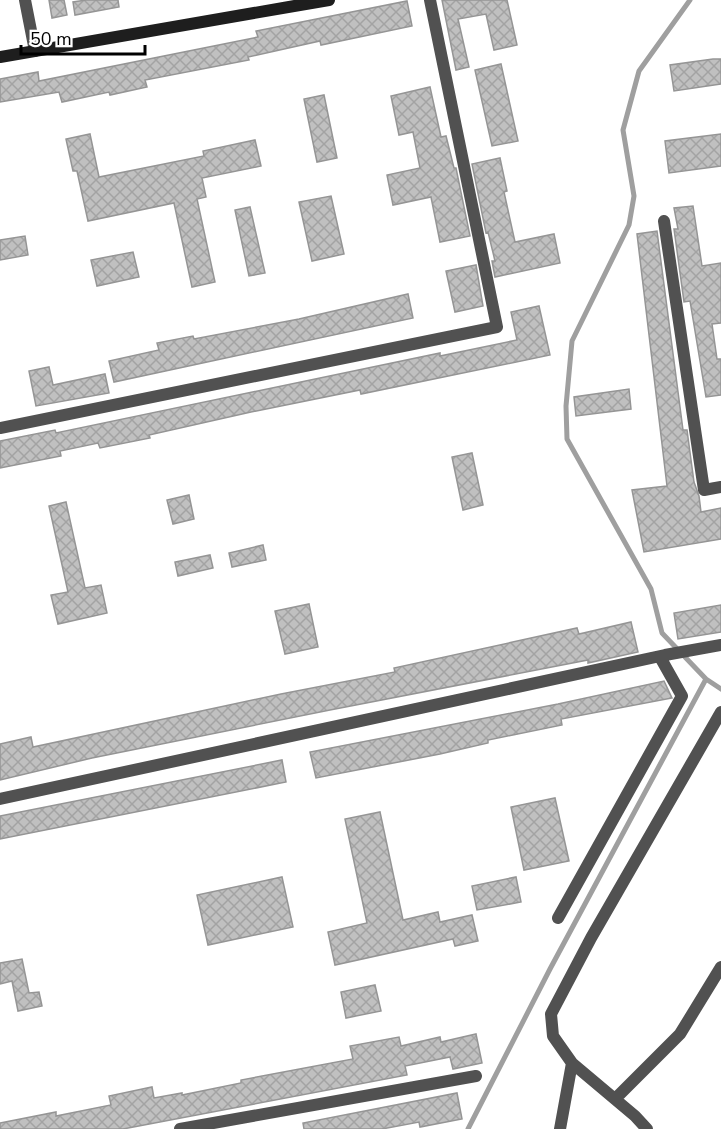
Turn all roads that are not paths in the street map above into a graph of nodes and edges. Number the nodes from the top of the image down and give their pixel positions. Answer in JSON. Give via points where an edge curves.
{"nodes":[{"id":1,"x":25,"y":0,"type":"edge"},
{"id":2,"x":329,"y":0,"type":"edge"},
{"id":3,"x":430,"y":0,"type":"edge"},
{"id":4,"x":35,"y":51,"type":"junction"},
{"id":5,"x":0,"y":57,"type":"edge"},
{"id":6,"x":664,"y":221,"type":"dead end"},
{"id":7,"x":0,"y":428,"type":"edge"},
{"id":8,"x":721,"y":487,"type":"edge"},
{"id":9,"x":721,"y":645,"type":"edge"},
{"id":10,"x":662,"y":656,"type":"junction"},
{"id":11,"x":721,"y":712,"type":"edge"},
{"id":12,"x":0,"y":799,"type":"edge"},
{"id":13,"x":558,"y":918,"type":"dead end"},
{"id":14,"x":721,"y":967,"type":"edge"},
{"id":15,"x":572,"y":1063,"type":"junction"},
{"id":16,"x":476,"y":1076,"type":"dead end"},
{"id":17,"x":615,"y":1099,"type":"junction"},
{"id":18,"x":180,"y":1129,"type":"edge"},
{"id":19,"x":560,"y":1129,"type":"edge"},
{"id":20,"x":647,"y":1129,"type":"edge"}],
"edges":[{"from":1,"to":4,"type":"street"},
{"from":2,"to":4,"type":"main road"},
{"from":3,"to":7,"type":"street","via":[[497,327]]},
{"from":4,"to":5,"type":"main road"},
{"from":6,"to":8,"type":"street","via":[[704,490]]},
{"from":9,"to":10,"type":"street"},
{"from":10,"to":12,"type":"street"},
{"from":10,"to":13,"type":"street","via":[[682,696]]},
{"from":11,"to":15,"type":"street","via":[[551,1014],[553,1036]]},
{"from":14,"to":17,"type":"street","via":[[680,1034]]},
{"from":15,"to":17,"type":"street"},
{"from":15,"to":19,"type":"street"},
{"from":16,"to":18,"type":"street"},
{"from":17,"to":20,"type":"street"}]}
